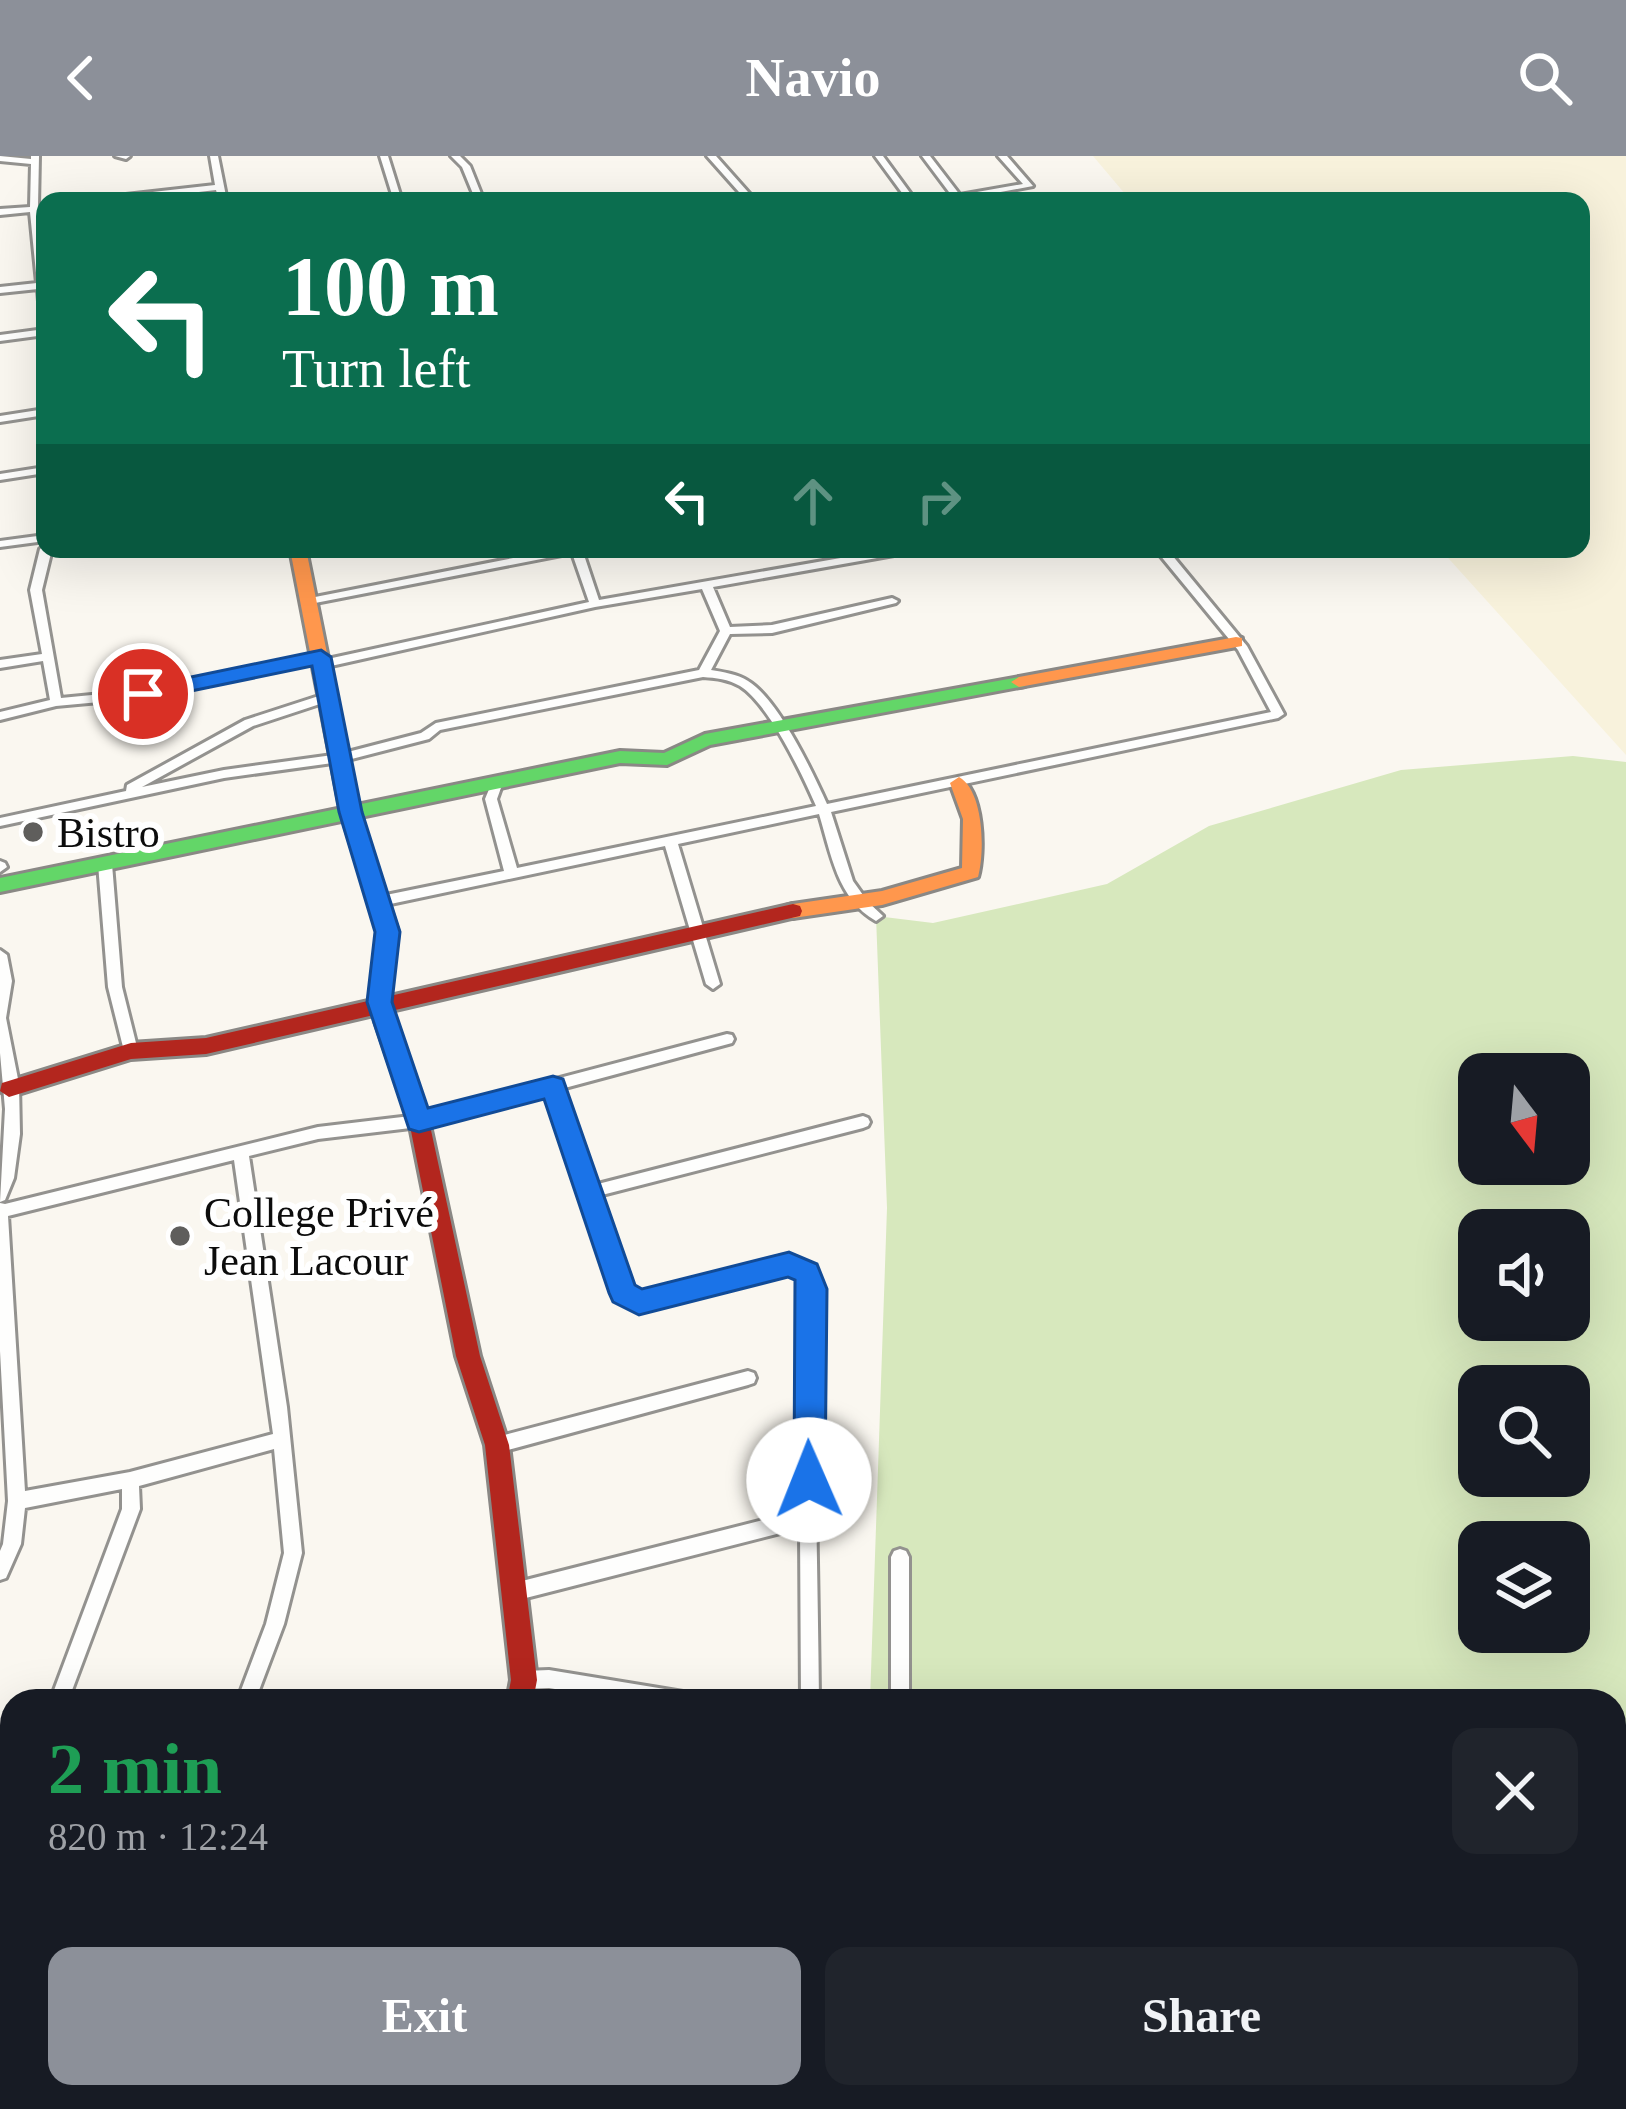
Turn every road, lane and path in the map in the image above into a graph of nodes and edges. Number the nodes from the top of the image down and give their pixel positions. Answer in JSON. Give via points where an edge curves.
{"nodes":[{"id":1,"x":214,"y":156,"type":"edge"},
{"id":2,"x":384,"y":156,"type":"edge"},
{"id":3,"x":712,"y":156,"type":"edge"},
{"id":4,"x":879,"y":156,"type":"edge"},
{"id":5,"x":926,"y":156,"type":"edge"},
{"id":6,"x":1002,"y":156,"type":"edge"},
{"id":7,"x":459,"y":157,"type":"edge"},
{"id":8,"x":0,"y":158,"type":"edge"},
{"id":9,"x":35,"y":159,"type":"edge"},
{"id":10,"x":217,"y":187,"type":"junction"},
{"id":11,"x":38,"y":192,"type":"edge"},
{"id":12,"x":175,"y":192,"type":"edge"},
{"id":13,"x":219,"y":192,"type":"edge"},
{"id":14,"x":395,"y":192,"type":"edge"},
{"id":15,"x":475,"y":192,"type":"edge"},
{"id":16,"x":744,"y":192,"type":"edge"},
{"id":17,"x":905,"y":192,"type":"edge"},
{"id":18,"x":953,"y":192,"type":"edge"},
{"id":19,"x":1000,"y":192,"type":"edge"},
{"id":20,"x":36,"y":208,"type":"edge"},
{"id":21,"x":0,"y":212,"type":"edge"},
{"id":22,"x":36,"y":286,"type":"edge"},
{"id":23,"x":0,"y":290,"type":"edge"},
{"id":24,"x":36,"y":333,"type":"edge"},
{"id":25,"x":0,"y":338,"type":"edge"},
{"id":26,"x":36,"y":413,"type":"edge"},
{"id":27,"x":0,"y":419,"type":"edge"},
{"id":28,"x":36,"y":471,"type":"edge"},
{"id":29,"x":0,"y":477,"type":"edge"},
{"id":30,"x":36,"y":539,"type":"edge"},
{"id":31,"x":0,"y":544,"type":"edge"},
{"id":32,"x":44,"y":558,"type":"edge"},
{"id":33,"x":300,"y":558,"type":"edge"},
{"id":34,"x":530,"y":558,"type":"edge"},
{"id":35,"x":579,"y":558,"type":"edge"},
{"id":36,"x":863,"y":558,"type":"edge"},
{"id":37,"x":1168,"y":558,"type":"edge"},
{"id":38,"x":707,"y":587,"type":"junction"},
{"id":39,"x":310,"y":601,"type":"junction"},
{"id":40,"x":892,"y":601,"type":"dead end"},
{"id":41,"x":596,"y":604,"type":"junction"},
{"id":42,"x":726,"y":631,"type":"junction"},
{"id":43,"x":1236,"y":643,"type":"junction"},
{"id":44,"x":46,"y":657,"type":"junction"},
{"id":45,"x":321,"y":661,"type":"junction"},
{"id":46,"x":0,"y":664,"type":"edge"},
{"id":47,"x":703,"y":673,"type":"junction"},
{"id":48,"x":328,"y":697,"type":"junction"},
{"id":49,"x":56,"y":702,"type":"junction"},
{"id":50,"x":0,"y":716,"type":"edge"},
{"id":51,"x":776,"y":728,"type":"junction"},
{"id":52,"x":340,"y":758,"type":"junction"},
{"id":53,"x":958,"y":783,"type":"junction"},
{"id":54,"x":496,"y":785,"type":"junction"},
{"id":55,"x":102,"y":799,"type":"junction"},
{"id":56,"x":824,"y":811,"type":"junction"},
{"id":57,"x":350,"y":812,"type":"junction"},
{"id":58,"x":25,"y":816,"type":"junction"},
{"id":59,"x":0,"y":822,"type":"edge"},
{"id":60,"x":0,"y":831,"type":"edge"},
{"id":61,"x":671,"y":843,"type":"junction"},
{"id":62,"x":105,"y":865,"type":"junction"},
{"id":63,"x":512,"y":875,"type":"junction"},
{"id":64,"x":0,"y":885,"type":"edge"},
{"id":65,"x":855,"y":900,"type":"junction"},
{"id":66,"x":381,"y":901,"type":"junction"},
{"id":67,"x":876,"y":916,"type":"dead end"},
{"id":68,"x":695,"y":936,"type":"junction"},
{"id":69,"x":0,"y":955,"type":"edge"},
{"id":70,"x":713,"y":984,"type":"dead end"},
{"id":71,"x":380,"y":1002,"type":"junction"},
{"id":72,"x":0,"y":1018,"type":"edge"},
{"id":73,"x":727,"y":1039,"type":"dead end"},
{"id":74,"x":131,"y":1051,"type":"junction"},
{"id":75,"x":553,"y":1086,"type":"junction"},
{"id":76,"x":9,"y":1089,"type":"junction"},
{"id":77,"x":419,"y":1121,"type":"junction"},
{"id":78,"x":862,"y":1122,"type":"dead end"},
{"id":79,"x":241,"y":1155,"type":"junction"},
{"id":80,"x":590,"y":1192,"type":"junction"},
{"id":81,"x":0,"y":1196,"type":"edge"},
{"id":82,"x":0,"y":1211,"type":"edge"},
{"id":83,"x":748,"y":1378,"type":"dead end"},
{"id":84,"x":278,"y":1440,"type":"junction"},
{"id":85,"x":497,"y":1445,"type":"junction"},
{"id":86,"x":130,"y":1480,"type":"junction"},
{"id":87,"x":17,"y":1501,"type":"junction"},
{"id":88,"x":810,"y":1517,"type":"junction"},
{"id":89,"x":900,"y":1557,"type":"dead end"},
{"id":90,"x":0,"y":1572,"type":"edge"},
{"id":91,"x":514,"y":1592,"type":"junction"},
{"id":92,"x":64,"y":1689,"type":"edge"},
{"id":93,"x":251,"y":1689,"type":"edge"},
{"id":94,"x":522,"y":1689,"type":"edge"},
{"id":95,"x":524,"y":1689,"type":"edge"},
{"id":96,"x":610,"y":1689,"type":"edge"},
{"id":97,"x":809,"y":1689,"type":"edge"},
{"id":98,"x":900,"y":1689,"type":"edge"}],
"edges":[{"from":1,"to":10,"type":"street"},
{"from":2,"to":14,"type":"street"},
{"from":3,"to":16,"type":"street"},
{"from":4,"to":17,"type":"street"},
{"from":5,"to":18,"type":"street"},
{"from":6,"to":19,"type":"street","via":[[1030,186]]},
{"from":7,"to":15,"type":"street"},
{"from":8,"to":9,"type":"street"},
{"from":9,"to":11,"type":"street"},
{"from":10,"to":12,"type":"street"},
{"from":10,"to":13,"type":"street"},
{"from":20,"to":21,"type":"street"},
{"from":22,"to":23,"type":"street"},
{"from":24,"to":25,"type":"street"},
{"from":26,"to":27,"type":"street"},
{"from":28,"to":29,"type":"street"},
{"from":30,"to":31,"type":"street"},
{"from":32,"to":44,"type":"street","via":[[36,590]]},
{"from":33,"to":39,"type":"street"},
{"from":34,"to":39,"type":"street"},
{"from":35,"to":41,"type":"street"},
{"from":36,"to":38,"type":"street"},
{"from":37,"to":43,"type":"street"},
{"from":38,"to":41,"type":"street"},
{"from":38,"to":42,"type":"street"},
{"from":39,"to":45,"type":"street"},
{"from":40,"to":42,"type":"street","via":[[772,629]]},
{"from":41,"to":45,"type":"street"},
{"from":42,"to":47,"type":"street"},
{"from":43,"to":51,"type":"street"},
{"from":43,"to":53,"type":"street","via":[[1278,714]]},
{"from":44,"to":46,"type":"street"},
{"from":44,"to":49,"type":"street"},
{"from":45,"to":48,"type":"street"},
{"from":45,"to":49,"type":"street"},
{"from":47,"to":51,"type":"street","via":[[733,677],[755,692]]},
{"from":47,"to":52,"type":"street","via":[[436,727]]},
{"from":48,"to":52,"type":"street"},
{"from":48,"to":55,"type":"street","via":[[249,723]]},
{"from":49,"to":50,"type":"street"},
{"from":51,"to":54,"type":"street","via":[[705,740],[667,759],[620,757]]},
{"from":51,"to":56,"type":"street"},
{"from":52,"to":55,"type":"street"},
{"from":52,"to":57,"type":"street"},
{"from":53,"to":56,"type":"street"},
{"from":53,"to":65,"type":"street","via":[[972,818],[971,872]]},
{"from":54,"to":57,"type":"street"},
{"from":54,"to":63,"type":"street","via":[[491,799]]},
{"from":55,"to":58,"type":"street"},
{"from":56,"to":61,"type":"street"},
{"from":56,"to":65,"type":"street"},
{"from":57,"to":62,"type":"street"},
{"from":57,"to":66,"type":"street"},
{"from":58,"to":59,"type":"street"},
{"from":58,"to":60,"type":"street"},
{"from":61,"to":63,"type":"street"},
{"from":61,"to":68,"type":"street"},
{"from":62,"to":64,"type":"street"},
{"from":62,"to":74,"type":"street","via":[[115,987]]},
{"from":63,"to":66,"type":"street"},
{"from":65,"to":67,"type":"street"},
{"from":65,"to":68,"type":"street"},
{"from":66,"to":71,"type":"street","via":[[388,932]]},
{"from":68,"to":70,"type":"street"},
{"from":68,"to":71,"type":"street"},
{"from":69,"to":72,"type":"street"},
{"from":71,"to":74,"type":"street","via":[[206,1046]]},
{"from":71,"to":77,"type":"street"},
{"from":72,"to":76,"type":"street"},
{"from":73,"to":75,"type":"street"},
{"from":74,"to":76,"type":"street"},
{"from":75,"to":77,"type":"street"},
{"from":75,"to":80,"type":"street"},
{"from":76,"to":81,"type":"street","via":[[12,1161]]},
{"from":77,"to":79,"type":"street","via":[[318,1133]]},
{"from":77,"to":85,"type":"street","via":[[468,1356]]},
{"from":78,"to":80,"type":"street"},
{"from":79,"to":82,"type":"street"},
{"from":79,"to":84,"type":"street"},
{"from":80,"to":88,"type":"street","via":[[623,1293],[639,1303],[789,1264],[807,1272]]},
{"from":82,"to":87,"type":"street"},
{"from":83,"to":85,"type":"street"},
{"from":84,"to":86,"type":"street"},
{"from":84,"to":93,"type":"street","via":[[292,1553]]},
{"from":85,"to":91,"type":"street"},
{"from":86,"to":87,"type":"street"},
{"from":86,"to":92,"type":"street","via":[[131,1509]]},
{"from":87,"to":90,"type":"street"},
{"from":88,"to":91,"type":"street"},
{"from":88,"to":97,"type":"street"},
{"from":89,"to":98,"type":"street"},
{"from":91,"to":94,"type":"street"},
{"from":95,"to":96,"type":"street","via":[[549,1679]]}]}
